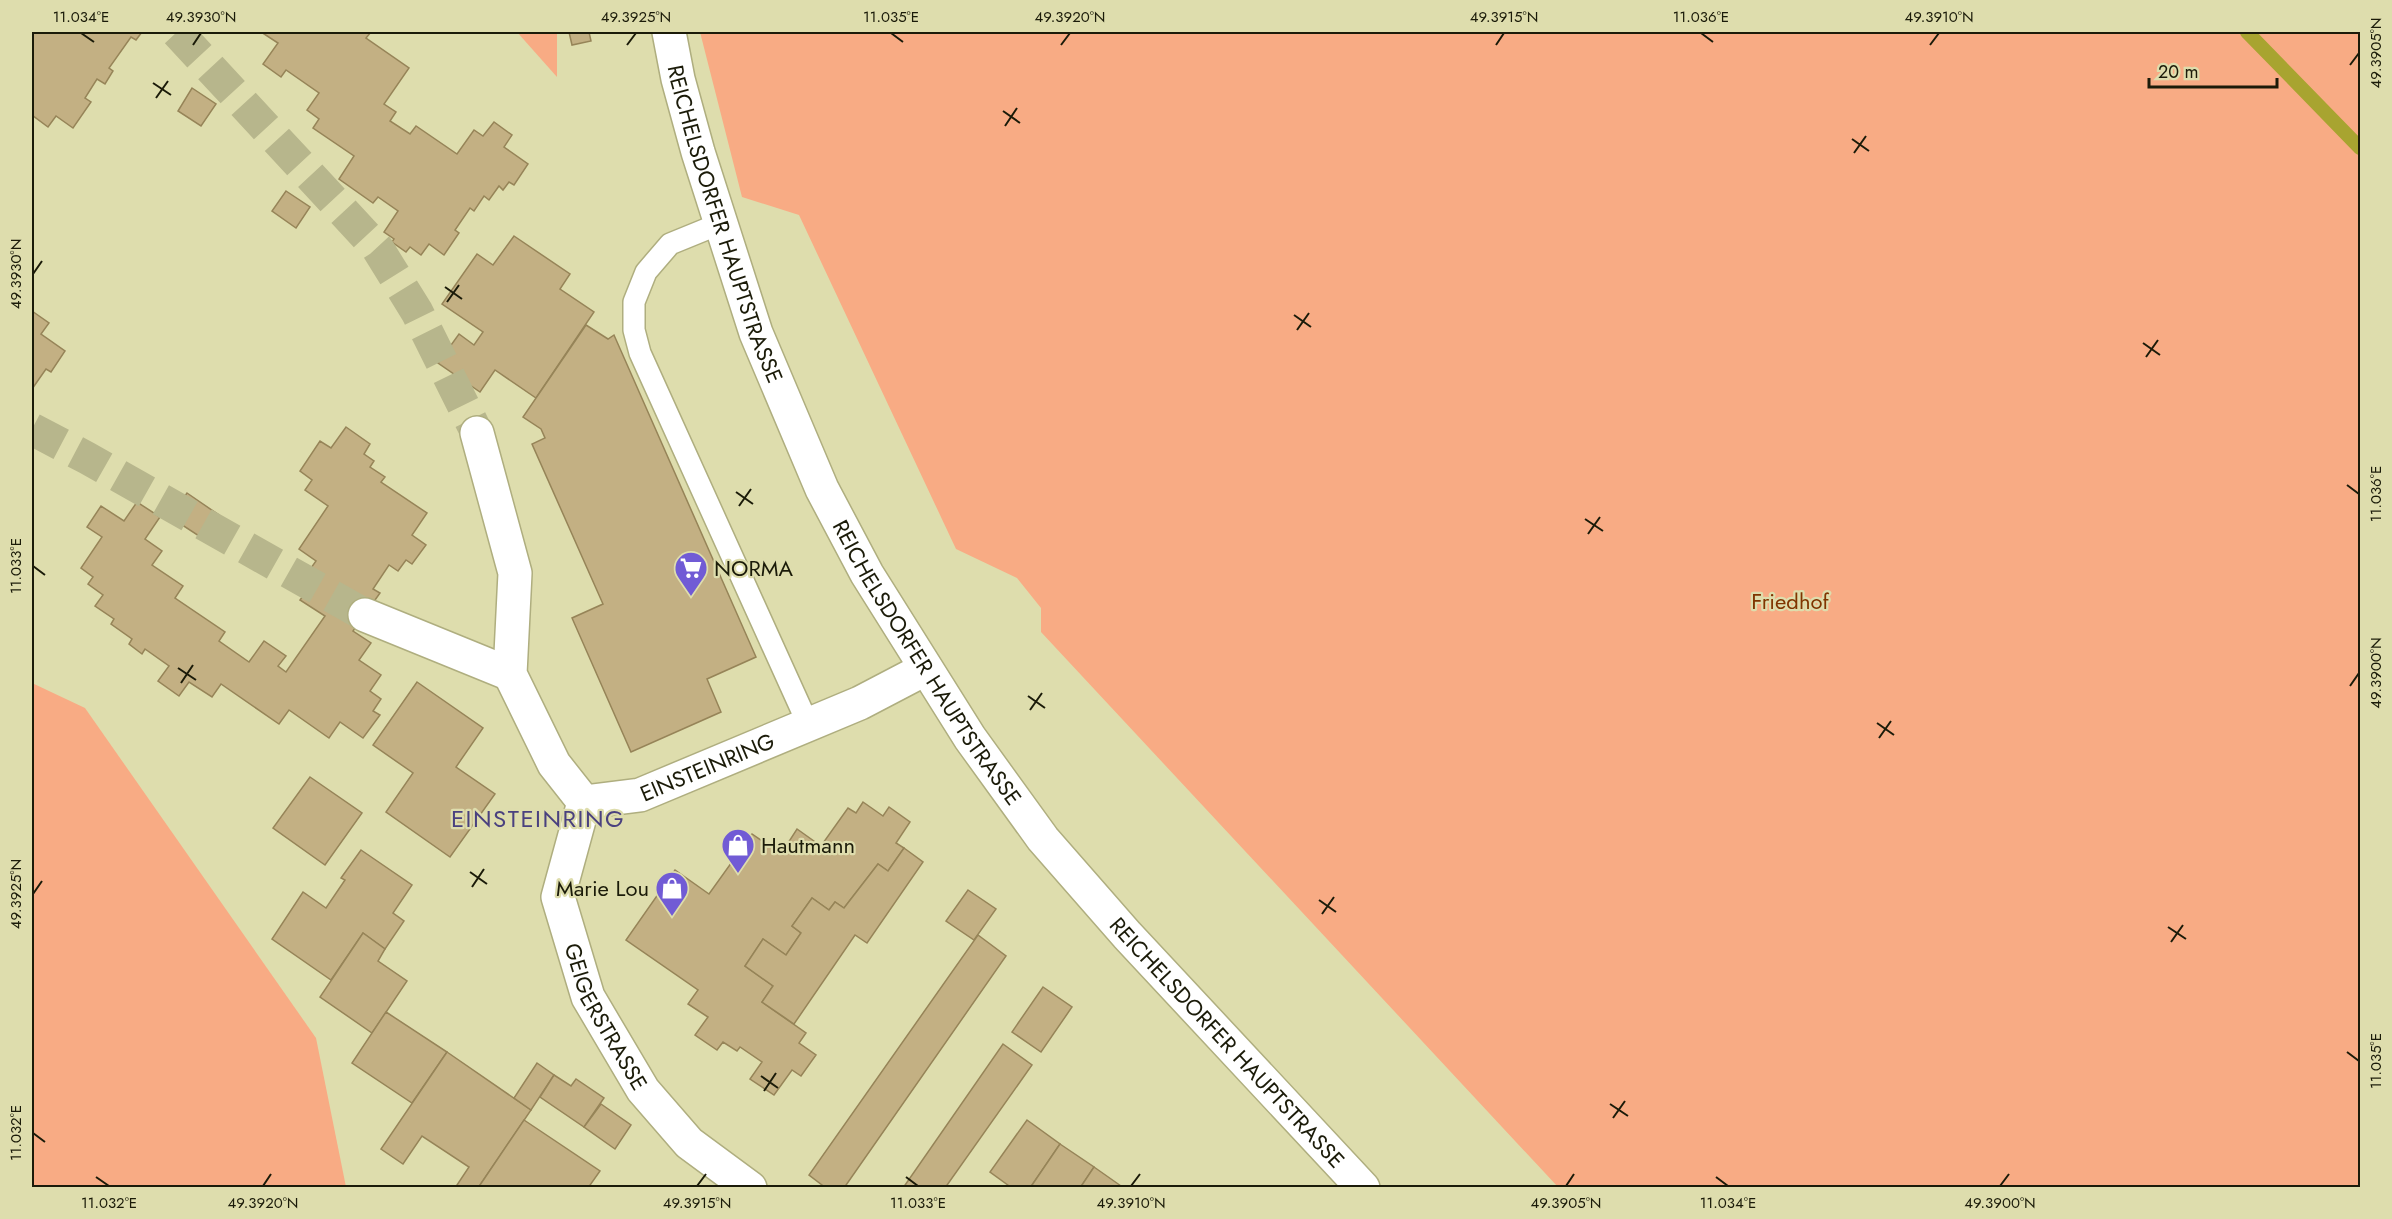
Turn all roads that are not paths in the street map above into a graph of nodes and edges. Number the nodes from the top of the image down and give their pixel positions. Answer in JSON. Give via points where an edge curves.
{"nodes":[{"id":1,"x":669,"y":32,"type":"edge"},
{"id":2,"x":720,"y":224,"type":"junction"},
{"id":3,"x":477,"y":433,"type":"tunnel mouth"},
{"id":4,"x":364,"y":615,"type":"tunnel mouth"},
{"id":5,"x":925,"y":669,"type":"junction"},
{"id":6,"x":510,"y":674,"type":"junction"},
{"id":7,"x":808,"y":724,"type":"junction"},
{"id":8,"x":584,"y":802,"type":"junction"},
{"id":9,"x":750,"y":1188,"type":"edge"},
{"id":10,"x":1363,"y":1188,"type":"edge"}],
"edges":[{"from":1,"to":2,"type":"street","name":"REICHELSDORFER HAUPTSTRASSE","via":[[678,79]]},
{"from":2,"to":5,"type":"street","name":"REICHELSDORFER HAUPTSTRASSE","via":[[756,333],[822,489],[867,574]]},
{"from":2,"to":7,"type":"lane","via":[[670,244],[646,272],[634,302],[634,330],[640,353]]},
{"from":3,"to":6,"type":"street","via":[[515,573]]},
{"from":4,"to":6,"type":"street"},
{"from":5,"to":7,"type":"street","name":"EINSTEINRING","via":[[860,703]]},
{"from":5,"to":10,"type":"street","name":"REICHELSDORFER HAUPTSTRASSE","via":[[1043,839]]},
{"from":6,"to":8,"type":"street","via":[[554,764]]},
{"from":7,"to":8,"type":"street","name":"EINSTEINRING","via":[[640,795]]},
{"from":8,"to":9,"type":"street","name":"GEIGERSTRASSE","via":[[558,897],[588,998],[643,1090],[689,1143]]}]}
